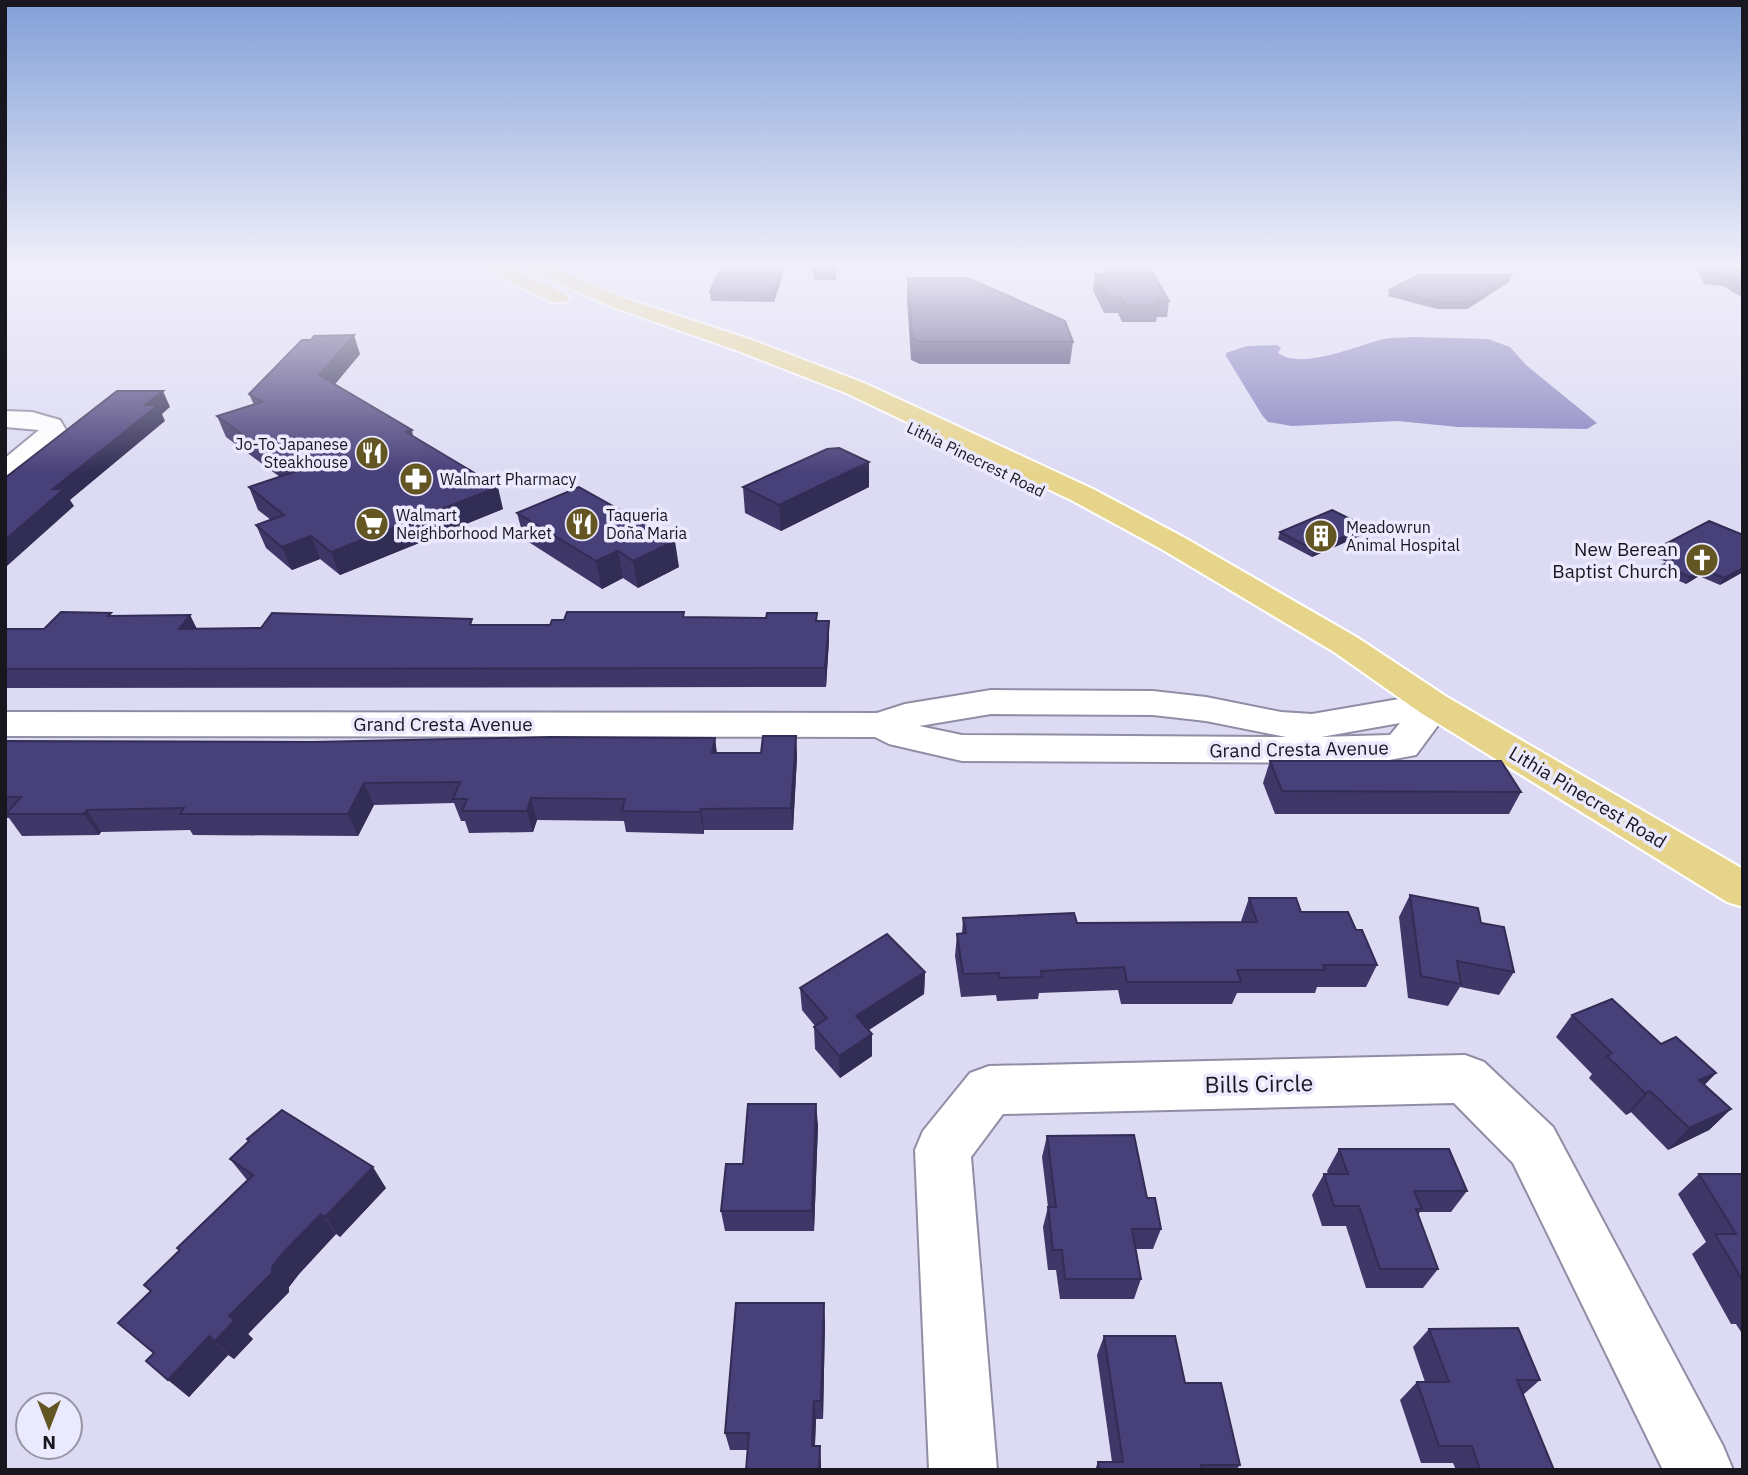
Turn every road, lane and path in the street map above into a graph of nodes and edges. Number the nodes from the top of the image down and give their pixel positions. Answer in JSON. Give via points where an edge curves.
{"nodes":[{"id":1,"x":665,"y":336,"type":"edge"},
{"id":2,"x":717,"y":336,"type":"edge"},
{"id":3,"x":5,"y":419,"type":"edge"},
{"id":4,"x":5,"y":471,"type":"edge"},
{"id":5,"x":1121,"y":532,"type":"junction"},
{"id":6,"x":1174,"y":544,"type":"junction"},
{"id":7,"x":1434,"y":705,"type":"junction"},
{"id":8,"x":5,"y":724,"type":"edge"},
{"id":9,"x":1743,"y":890,"type":"edge"},
{"id":10,"x":963,"y":1470,"type":"edge"},
{"id":11,"x":1699,"y":1470,"type":"edge"}],
"edges":[{"from":1,"to":5,"type":"main road","name":"Lithia Pinecrest Road","via":[[872,410],[983,459]]},
{"from":2,"to":6,"type":"main road","name":"Lithia Pinecrest Road","via":[[864,392],[1058,483]]},
{"from":3,"to":4,"type":"street","via":[[44,422],[53,430]]},
{"from":5,"to":6,"type":"main road","via":[[1146,543]]},
{"from":5,"to":7,"type":"main road","name":"Lithia Pinecrest Road","via":[[1327,655]]},
{"from":6,"to":7,"type":"main road","name":"Lithia Pinecrest Road","via":[[1346,645]]},
{"from":7,"to":8,"type":"street","name":"Grand Cresta Avenue","via":[[1402,746],[1373,750],[962,748],[903,736],[881,725]]},
{"from":7,"to":9,"type":"main road","name":"Lithia Pinecrest Road"},
{"from":10,"to":11,"type":"street","name":"Bills Circle","via":[[943,1150],[989,1090],[1465,1079],[1533,1145]]}]}
